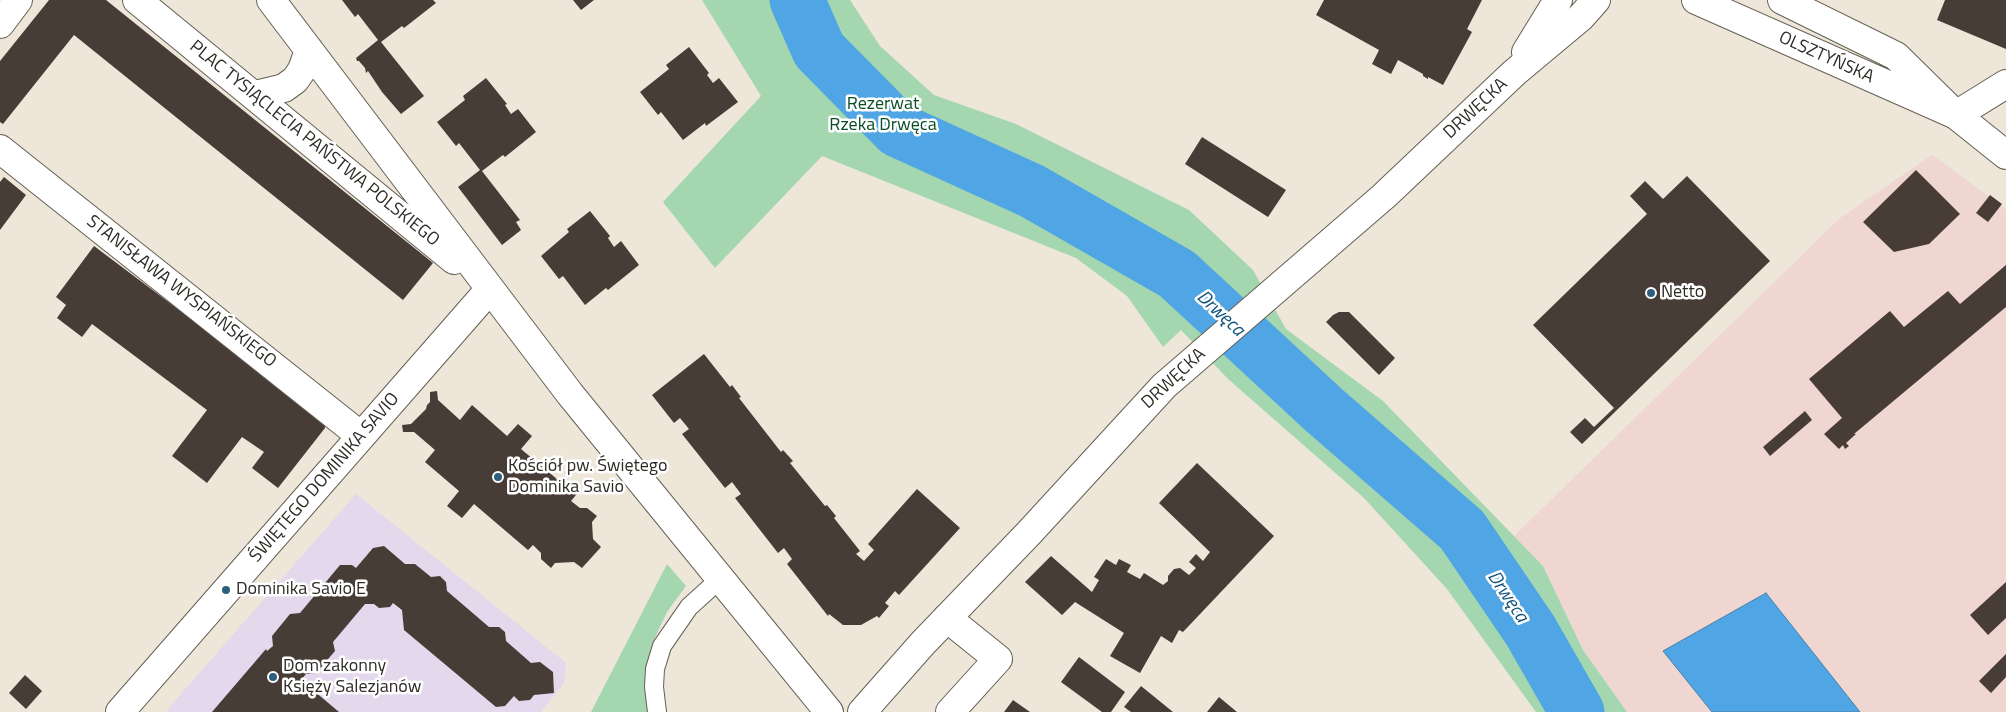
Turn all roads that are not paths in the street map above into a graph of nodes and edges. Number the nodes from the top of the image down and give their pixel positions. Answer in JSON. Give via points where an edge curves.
{"nodes":[{"id":1,"x":18,"y":0,"type":"edge"},
{"id":2,"x":137,"y":0,"type":"edge"},
{"id":3,"x":271,"y":0,"type":"edge"},
{"id":4,"x":1558,"y":0,"type":"edge"},
{"id":5,"x":1596,"y":0,"type":"edge"},
{"id":6,"x":1696,"y":0,"type":"edge"},
{"id":7,"x":1782,"y":0,"type":"edge"},
{"id":8,"x":0,"y":24,"type":"edge"},
{"id":9,"x":309,"y":50,"type":"junction"},
{"id":10,"x":1514,"y":73,"type":"junction"},
{"id":11,"x":2006,"y":84,"type":"edge"},
{"id":12,"x":255,"y":95,"type":"junction"},
{"id":13,"x":1956,"y":115,"type":"junction"},
{"id":14,"x":0,"y":149,"type":"edge"},
{"id":15,"x":2006,"y":155,"type":"edge"},
{"id":16,"x":490,"y":289,"type":"junction"},
{"id":17,"x":361,"y":436,"type":"junction"},
{"id":18,"x":721,"y":578,"type":"junction"},
{"id":19,"x":947,"y":618,"type":"junction"},
{"id":20,"x":120,"y":712,"type":"edge"},
{"id":21,"x":657,"y":712,"type":"edge"},
{"id":22,"x":829,"y":712,"type":"edge"},
{"id":23,"x":862,"y":712,"type":"edge"},
{"id":24,"x":950,"y":712,"type":"edge"}],
"edges":[{"from":1,"to":8,"type":"street"},
{"from":2,"to":12,"type":"street","name":"PLAC TYSIĄCLECIA PAŃSTWA POLSKIEGO"},
{"from":3,"to":9,"type":"street","name":"PLAC TYSIĄCLECIA PAŃSTWA POLSKIEGO"},
{"from":4,"to":10,"type":"street","name":"DRWĘCKA"},
{"from":5,"to":10,"type":"street","name":"DRWĘCKA","via":[[1581,17]]},
{"from":6,"to":13,"type":"street","name":"OLSZTYŃSKA"},
{"from":7,"to":13,"type":"street","name":"OLSZTYŃSKA","via":[[1896,56]]},
{"from":9,"to":12,"type":"street","via":[[295,80],[284,88]]},
{"from":9,"to":16,"type":"street","name":"PLAC TYSIĄCLECIA PAŃSTWA POLSKIEGO"},
{"from":10,"to":19,"type":"street","name":"DRWĘCKA","via":[[1384,196],[1164,386],[1030,533]]},
{"from":11,"to":13,"type":"street"},
{"from":12,"to":16,"type":"street","name":"PLAC TYSIĄCLECIA PAŃSTWA POLSKIEGO"},
{"from":13,"to":15,"type":"street","name":"OLSZTYŃSKA"},
{"from":14,"to":17,"type":"street","name":"STANISŁAWA WYSPIAŃSKIEGO"},
{"from":16,"to":17,"type":"street","name":"ŚWIĘTEGO DOMINIKA SAVIO"},
{"from":16,"to":18,"type":"street","name":"PLAC TYSIĄCLECIA PAŃSTWA POLSKIEGO","via":[[570,394]]},
{"from":17,"to":20,"type":"street","name":"ŚWIĘTEGO DOMINIKA SAVIO"},
{"from":18,"to":21,"type":"lane","via":[[689,607],[662,646],[655,669]]},
{"from":18,"to":22,"type":"street","name":"PLAC TYSIĄCLECIA PAŃSTWA POLSKIEGO"},
{"from":19,"to":23,"type":"street","name":"DRWĘCKA"},
{"from":19,"to":24,"type":"street","via":[[998,659]]}]}
